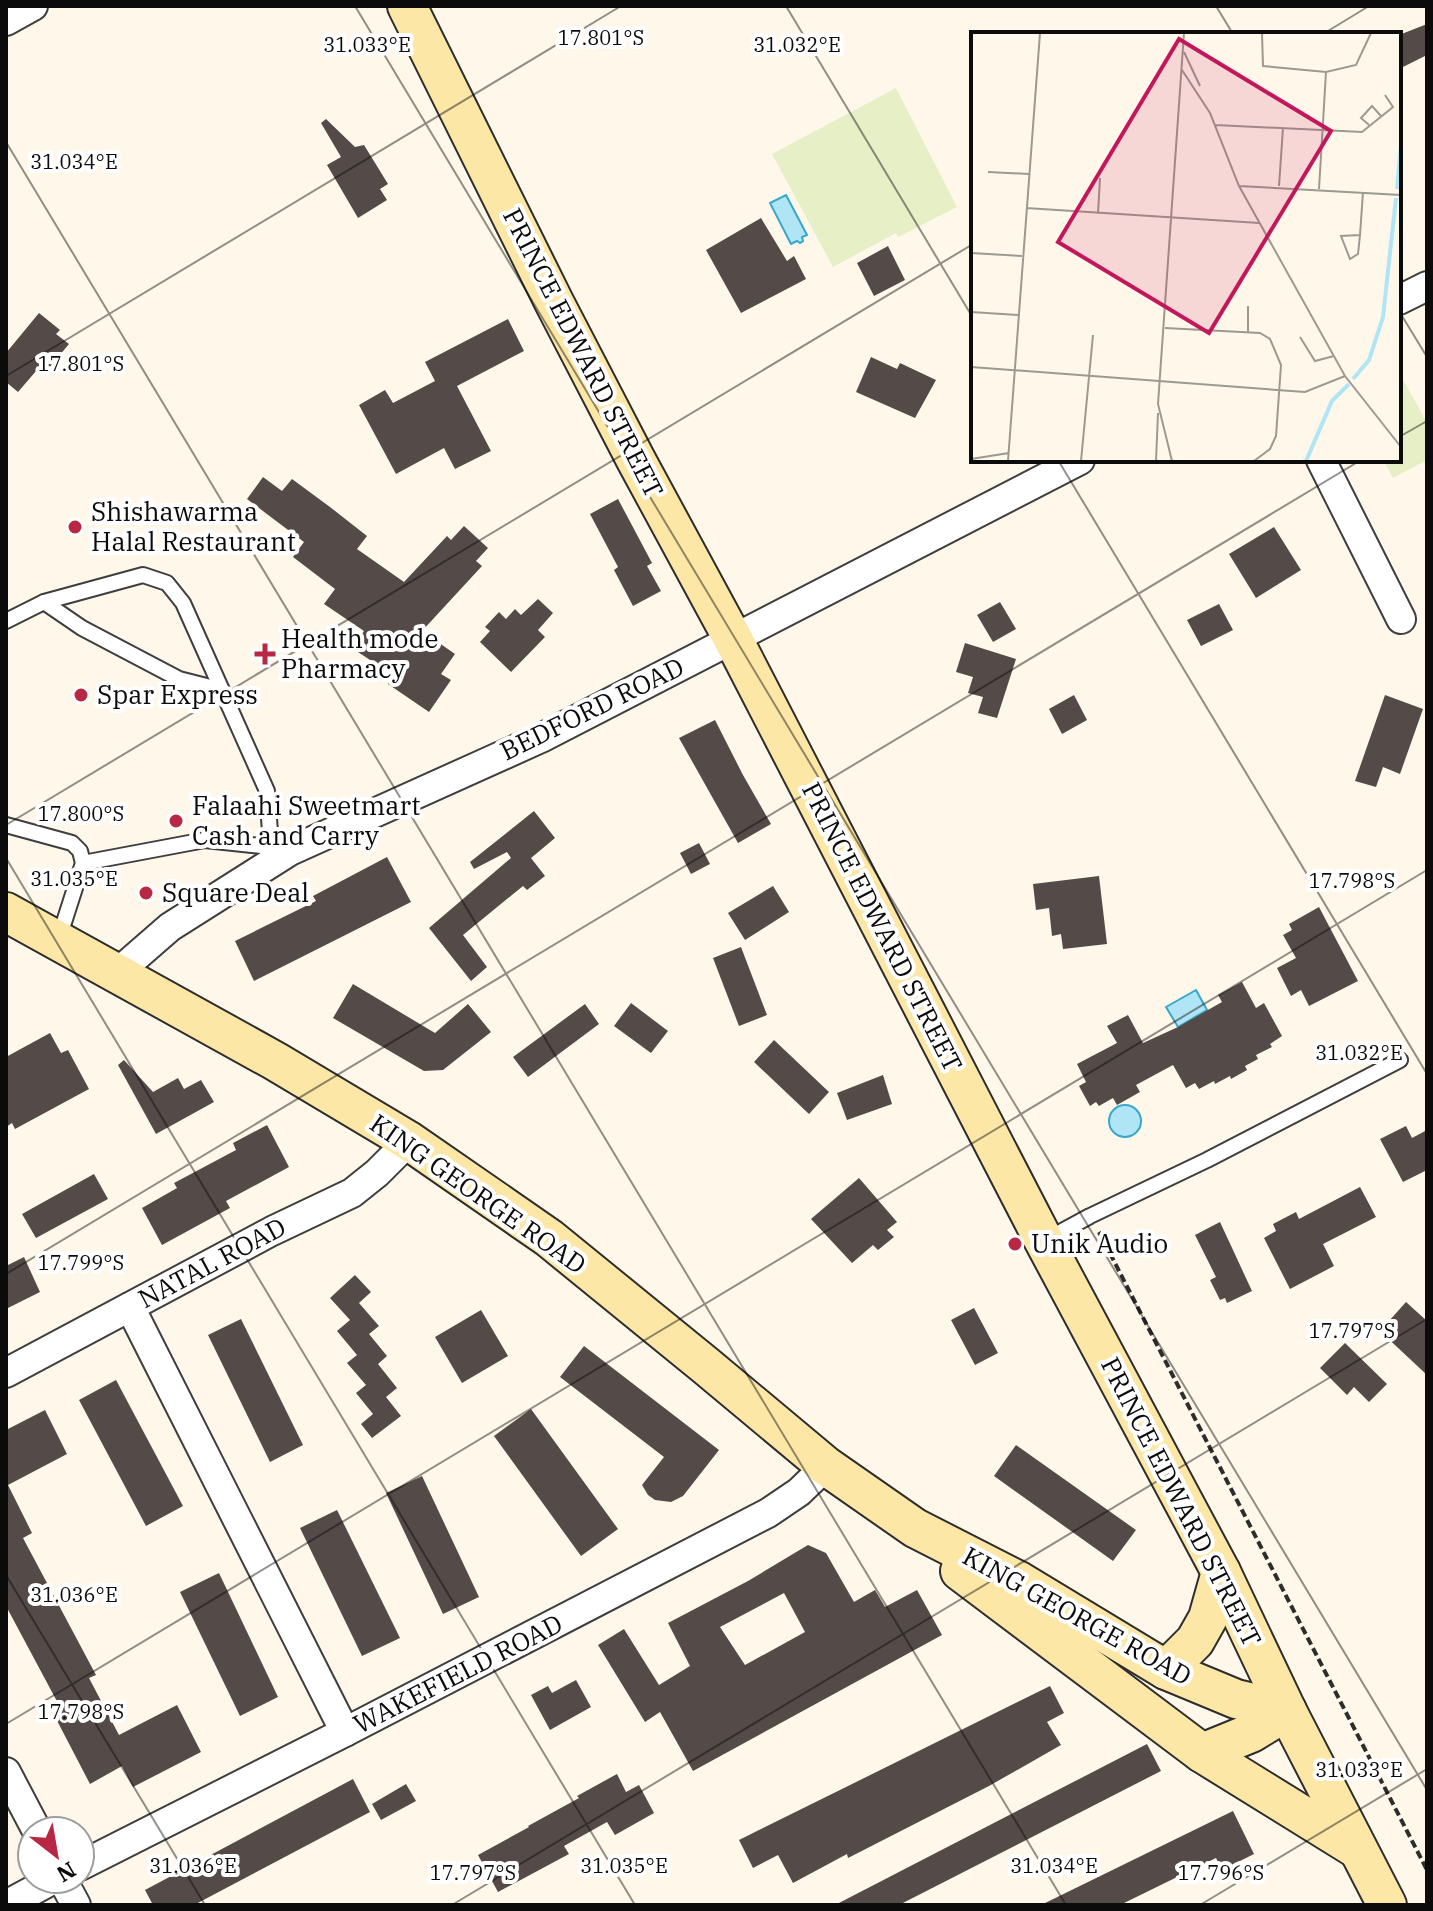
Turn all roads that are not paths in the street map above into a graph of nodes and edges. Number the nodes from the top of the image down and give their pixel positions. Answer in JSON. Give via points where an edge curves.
{"nodes":[{"id":1,"x":33,"y":6,"type":"edge"},
{"id":2,"x":407,"y":6,"type":"edge"},
{"id":3,"x":6,"y":21,"type":"edge"},
{"id":4,"x":1427,"y":286,"type":"edge"},
{"id":5,"x":1401,"y":299,"type":"edge"},
{"id":6,"x":1076,"y":462,"type":"edge"},
{"id":7,"x":1322,"y":462,"type":"edge"},
{"id":8,"x":44,"y":602,"type":"junction"},
{"id":9,"x":1401,"y":619,"type":"dead end"},
{"id":10,"x":6,"y":621,"type":"edge"},
{"id":11,"x":733,"y":639,"type":"junction"},
{"id":12,"x":222,"y":690,"type":"junction"},
{"id":13,"x":6,"y":825,"type":"edge"},
{"id":14,"x":281,"y":848,"type":"junction"},
{"id":15,"x":83,"y":863,"type":"junction"},
{"id":16,"x":6,"y":912,"type":"edge"},
{"id":17,"x":58,"y":941,"type":"junction"},
{"id":18,"x":116,"y":974,"type":"junction"},
{"id":19,"x":1400,"y":1060,"type":"dead end"},
{"id":20,"x":409,"y":1141,"type":"junction"},
{"id":21,"x":1044,"y":1241,"type":"junction"},
{"id":22,"x":130,"y":1307,"type":"junction"},
{"id":23,"x":6,"y":1373,"type":"edge"},
{"id":24,"x":826,"y":1466,"type":"junction"},
{"id":25,"x":915,"y":1528,"type":"junction"},
{"id":26,"x":1221,"y":1572,"type":"junction"},
{"id":27,"x":1166,"y":1670,"type":"junction"},
{"id":28,"x":1287,"y":1711,"type":"junction"},
{"id":29,"x":345,"y":1732,"type":"junction"},
{"id":30,"x":1202,"y":1753,"type":"junction"},
{"id":31,"x":6,"y":1772,"type":"edge"},
{"id":32,"x":29,"y":1815,"type":"edge"},
{"id":33,"x":1357,"y":1849,"type":"junction"},
{"id":34,"x":96,"y":1858,"type":"edge"},
{"id":35,"x":24,"y":1895,"type":"edge"},
{"id":36,"x":6,"y":1905,"type":"edge"},
{"id":37,"x":1387,"y":1905,"type":"edge"}],
"edges":[{"from":1,"to":3,"type":"street"},
{"from":2,"to":11,"type":"main road","name":"PRINCE EDWARD STREET","via":[[581,354]]},
{"from":4,"to":5,"type":"street"},
{"from":6,"to":11,"type":"street","name":"BEDFORD ROAD"},
{"from":7,"to":9,"type":"street"},
{"from":8,"to":10,"type":"lane"},
{"from":8,"to":12,"type":"lane","via":[[179,679]]},
{"from":8,"to":12,"type":"lane","via":[[143,575],[167,583],[183,603]]},
{"from":11,"to":14,"type":"street","name":"BEDFORD ROAD","via":[[541,738]]},
{"from":11,"to":21,"type":"main road","name":"PRINCE EDWARD STREET"},
{"from":12,"to":14,"type":"lane","via":[[267,791]]},
{"from":13,"to":15,"type":"lane","via":[[72,843]]},
{"from":14,"to":15,"type":"lane","via":[[205,840]]},
{"from":14,"to":18,"type":"street","name":"BEDFORD ROAD","via":[[170,927]]},
{"from":15,"to":17,"type":"lane"},
{"from":16,"to":17,"type":"main road","name":"KING GEORGE ROAD"},
{"from":17,"to":18,"type":"main road","name":"KING GEORGE ROAD"},
{"from":18,"to":20,"type":"main road","name":"KING GEORGE ROAD"},
{"from":19,"to":21,"type":"lane"},
{"from":20,"to":22,"type":"street","name":"NATAL ROAD","via":[[352,1193]]},
{"from":20,"to":24,"type":"main road","name":"KING GEORGE ROAD","via":[[549,1238]]},
{"from":21,"to":26,"type":"main road","name":"PRINCE EDWARD STREET"},
{"from":22,"to":23,"type":"street","name":"NATAL ROAD"},
{"from":22,"to":29,"type":"street"},
{"from":24,"to":25,"type":"main road","name":"KING GEORGE ROAD"},
{"from":24,"to":29,"type":"street","name":"WAKEFIELD ROAD","via":[[768,1513]]},
{"from":25,"to":27,"type":"main road","name":"KING GEORGE ROAD","via":[[1019,1581]]},
{"from":25,"to":30,"type":"main road","name":"KING GEORGE ROAD","via":[[938,1554]]},
{"from":26,"to":27,"type":"main road","via":[[1208,1618],[1195,1641]]},
{"from":26,"to":28,"type":"main road","name":"PRINCE EDWARD STREET"},
{"from":27,"to":28,"type":"main road","name":"KING GEORGE ROAD","via":[[1236,1699]]},
{"from":28,"to":30,"type":"main road"},
{"from":28,"to":33,"type":"main road","name":"PRINCE EDWARD STREET"},
{"from":29,"to":34,"type":"street","name":"WAKEFIELD ROAD"},
{"from":30,"to":33,"type":"main road","name":"KING GEORGE ROAD"},
{"from":31,"to":32,"type":"street"},
{"from":33,"to":37,"type":"main road"},
{"from":35,"to":36,"type":"street"}]}
